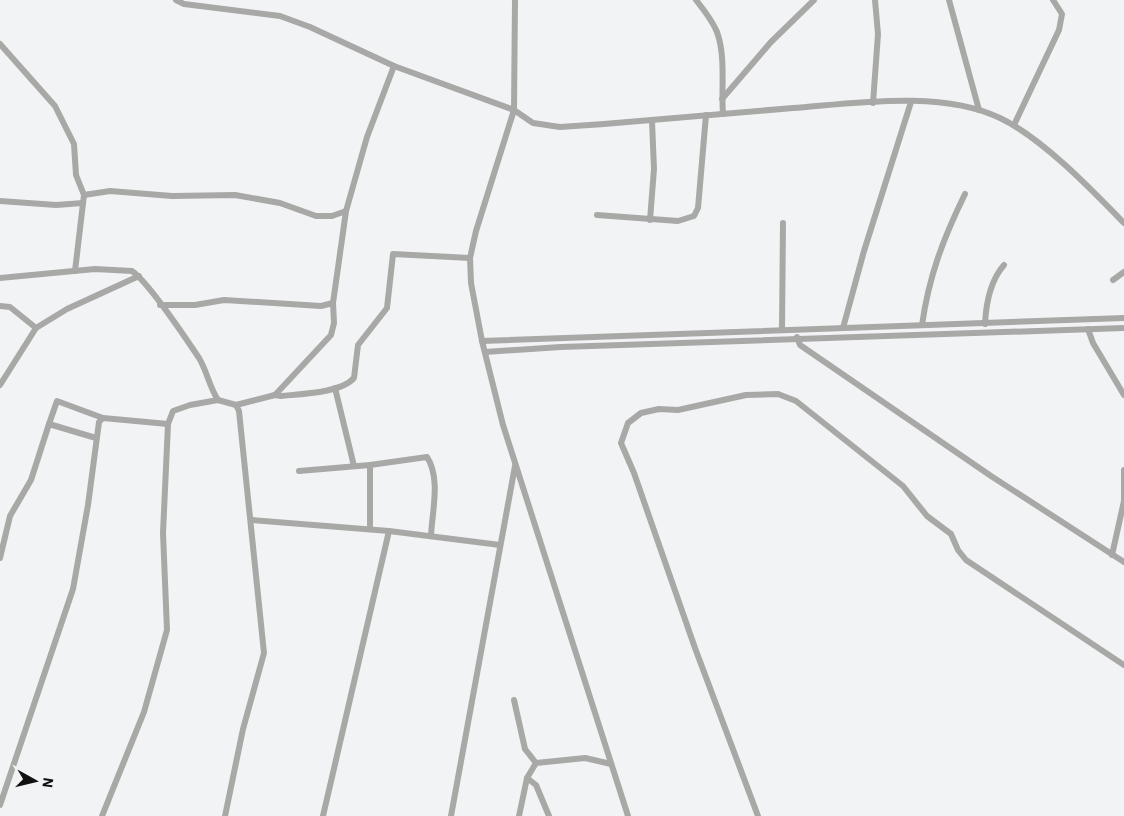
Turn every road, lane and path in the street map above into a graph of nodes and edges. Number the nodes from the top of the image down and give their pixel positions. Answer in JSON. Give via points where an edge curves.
{"nodes":[{"id":1,"x":176,"y":0,"type":"edge"},
{"id":2,"x":515,"y":0,"type":"edge"},
{"id":3,"x":696,"y":0,"type":"edge"},
{"id":4,"x":814,"y":0,"type":"edge"},
{"id":5,"x":875,"y":0,"type":"edge"},
{"id":6,"x":949,"y":0,"type":"edge"},
{"id":7,"x":1053,"y":0,"type":"edge"},
{"id":8,"x":0,"y":44,"type":"edge"},
{"id":9,"x":394,"y":66,"type":"junction"},
{"id":10,"x":722,"y":98,"type":"junction"},
{"id":11,"x":911,"y":102,"type":"junction"},
{"id":12,"x":873,"y":103,"type":"junction"},
{"id":13,"x":514,"y":110,"type":"junction"},
{"id":14,"x":980,"y":110,"type":"junction"},
{"id":15,"x":723,"y":114,"type":"junction"},
{"id":16,"x":706,"y":115,"type":"junction"},
{"id":17,"x":652,"y":120,"type":"junction"},
{"id":18,"x":1014,"y":125,"type":"junction"},
{"id":19,"x":965,"y":194,"type":"dead end"},
{"id":20,"x":84,"y":199,"type":"junction"},
{"id":21,"x":0,"y":201,"type":"edge"},
{"id":22,"x":346,"y":211,"type":"junction"},
{"id":23,"x":597,"y":215,"type":"dead end"},
{"id":24,"x":650,"y":220,"type":"junction"},
{"id":25,"x":783,"y":223,"type":"dead end"},
{"id":26,"x":1124,"y":223,"type":"edge"},
{"id":27,"x":470,"y":258,"type":"junction"},
{"id":28,"x":1004,"y":265,"type":"dead end"},
{"id":29,"x":75,"y":271,"type":"junction"},
{"id":30,"x":1124,"y":272,"type":"edge"},
{"id":31,"x":138,"y":276,"type":"junction"},
{"id":32,"x":0,"y":278,"type":"edge"},
{"id":33,"x":1112,"y":280,"type":"dead end"},
{"id":34,"x":333,"y":303,"type":"junction"},
{"id":35,"x":160,"y":304,"type":"junction"},
{"id":36,"x":1,"y":307,"type":"edge"},
{"id":37,"x":1124,"y":318,"type":"edge"},
{"id":38,"x":985,"y":324,"type":"junction"},
{"id":39,"x":922,"y":325,"type":"junction"},
{"id":40,"x":36,"y":328,"type":"junction"},
{"id":41,"x":844,"y":328,"type":"junction"},
{"id":42,"x":1124,"y":328,"type":"edge"},
{"id":43,"x":1088,"y":329,"type":"junction"},
{"id":44,"x":782,"y":330,"type":"junction"},
{"id":45,"x":796,"y":330,"type":"junction"},
{"id":46,"x":797,"y":339,"type":"junction"},
{"id":47,"x":482,"y":341,"type":"junction"},
{"id":48,"x":485,"y":352,"type":"junction"},
{"id":49,"x":0,"y":385,"type":"edge"},
{"id":50,"x":335,"y":388,"type":"junction"},
{"id":51,"x":275,"y":395,"type":"junction"},
{"id":52,"x":1124,"y":396,"type":"edge"},
{"id":53,"x":218,"y":400,"type":"junction"},
{"id":54,"x":236,"y":405,"type":"junction"},
{"id":55,"x":103,"y":418,"type":"junction"},
{"id":56,"x":49,"y":424,"type":"junction"},
{"id":57,"x":168,"y":424,"type":"junction"},
{"id":58,"x":96,"y":438,"type":"junction"},
{"id":59,"x":516,"y":464,"type":"junction"},
{"id":60,"x":370,"y":465,"type":"junction"},
{"id":61,"x":354,"y":466,"type":"junction"},
{"id":62,"x":1124,"y":470,"type":"edge"},
{"id":63,"x":299,"y":471,"type":"dead end"},
{"id":64,"x":252,"y":520,"type":"junction"},
{"id":65,"x":370,"y":529,"type":"junction"},
{"id":66,"x":389,"y":531,"type":"junction"},
{"id":67,"x":431,"y":536,"type":"junction"},
{"id":68,"x":500,"y":544,"type":"junction"},
{"id":69,"x":1112,"y":555,"type":"junction"},
{"id":70,"x":0,"y":558,"type":"edge"},
{"id":71,"x":1124,"y":562,"type":"edge"},
{"id":72,"x":1124,"y":664,"type":"edge"},
{"id":73,"x":514,"y":700,"type":"dead end"},
{"id":74,"x":536,"y":763,"type":"junction"},
{"id":75,"x":611,"y":764,"type":"junction"},
{"id":76,"x":527,"y":778,"type":"junction"},
{"id":77,"x":0,"y":805,"type":"edge"},
{"id":78,"x":102,"y":816,"type":"edge"},
{"id":79,"x":225,"y":816,"type":"edge"},
{"id":80,"x":323,"y":816,"type":"edge"},
{"id":81,"x":451,"y":816,"type":"edge"},
{"id":82,"x":519,"y":816,"type":"edge"},
{"id":83,"x":550,"y":816,"type":"edge"},
{"id":84,"x":628,"y":816,"type":"edge"},
{"id":85,"x":758,"y":816,"type":"edge"}],
"edges":[{"from":1,"to":9,"type":"street","via":[[184,4],[280,16]]},
{"from":2,"to":13,"type":"street"},
{"from":3,"to":10,"type":"street","via":[[718,34]]},
{"from":4,"to":10,"type":"street","via":[[771,42]]},
{"from":5,"to":12,"type":"street","via":[[878,34]]},
{"from":6,"to":14,"type":"street"},
{"from":7,"to":18,"type":"street","via":[[1062,14],[1059,30]]},
{"from":8,"to":20,"type":"street","via":[[60,115],[74,144],[76,175]]},
{"from":9,"to":13,"type":"street"},
{"from":9,"to":22,"type":"street","via":[[367,137]]},
{"from":10,"to":15,"type":"street"},
{"from":11,"to":12,"type":"street"},
{"from":11,"to":14,"type":"street","via":[[936,102]]},
{"from":11,"to":41,"type":"street","via":[[861,260]]},
{"from":12,"to":15,"type":"street"},
{"from":13,"to":17,"type":"street","via":[[533,123],[560,127]]},
{"from":13,"to":27,"type":"street"},
{"from":14,"to":18,"type":"street"},
{"from":15,"to":16,"type":"street"},
{"from":16,"to":17,"type":"street"},
{"from":16,"to":24,"type":"street","via":[[698,208],[694,216],[678,221]]},
{"from":17,"to":24,"type":"street","via":[[654,169]]},
{"from":18,"to":26,"type":"street","via":[[1051,154]]},
{"from":19,"to":39,"type":"street","via":[[937,256]]},
{"from":20,"to":21,"type":"street","via":[[56,205]]},
{"from":20,"to":22,"type":"street","via":[[110,191],[172,196],[235,195],[280,203],[316,216],[332,216]]},
{"from":20,"to":29,"type":"street"},
{"from":22,"to":34,"type":"street"},
{"from":23,"to":24,"type":"street"},
{"from":25,"to":44,"type":"street"},
{"from":27,"to":47,"type":"street","via":[[471,283]]},
{"from":27,"to":50,"type":"street","via":[[393,254],[387,308],[358,345],[354,378]]},
{"from":28,"to":38,"type":"street","via":[[986,304]]},
{"from":29,"to":31,"type":"street","via":[[126,270]]},
{"from":29,"to":32,"type":"street"},
{"from":30,"to":33,"type":"street"},
{"from":31,"to":35,"type":"street"},
{"from":31,"to":40,"type":"street"},
{"from":34,"to":35,"type":"street","via":[[321,306],[224,300],[195,305]]},
{"from":34,"to":51,"type":"street","via":[[331,335]]},
{"from":35,"to":53,"type":"street","via":[[199,359]]},
{"from":36,"to":40,"type":"street","via":[[10,307]]},
{"from":37,"to":38,"type":"street"},
{"from":38,"to":39,"type":"street"},
{"from":39,"to":41,"type":"street"},
{"from":40,"to":49,"type":"street"},
{"from":41,"to":45,"type":"street"},
{"from":42,"to":43,"type":"street"},
{"from":43,"to":46,"type":"street"},
{"from":43,"to":52,"type":"street"},
{"from":44,"to":45,"type":"street"},
{"from":44,"to":47,"type":"street"},
{"from":45,"to":46,"type":"street"},
{"from":46,"to":48,"type":"street"},
{"from":46,"to":69,"type":"street","via":[[800,345]]},
{"from":47,"to":48,"type":"street"},
{"from":48,"to":59,"type":"street"},
{"from":50,"to":51,"type":"street"},
{"from":50,"to":61,"type":"street"},
{"from":51,"to":54,"type":"street"},
{"from":53,"to":54,"type":"street"},
{"from":53,"to":57,"type":"street","via":[[173,411]]},
{"from":54,"to":64,"type":"street"},
{"from":55,"to":56,"type":"street","via":[[57,401]]},
{"from":55,"to":57,"type":"street"},
{"from":55,"to":58,"type":"street"},
{"from":56,"to":58,"type":"street"},
{"from":56,"to":70,"type":"street","via":[[31,480],[10,516]]},
{"from":57,"to":78,"type":"street","via":[[163,533],[167,630],[144,712]]},
{"from":58,"to":77,"type":"street","via":[[73,590]]},
{"from":59,"to":68,"type":"street"},
{"from":59,"to":75,"type":"street"},
{"from":60,"to":61,"type":"street"},
{"from":60,"to":65,"type":"street"},
{"from":60,"to":67,"type":"street","via":[[427,457],[433,471]]},
{"from":61,"to":63,"type":"street"},
{"from":62,"to":69,"type":"street","via":[[1124,501]]},
{"from":64,"to":65,"type":"street"},
{"from":64,"to":79,"type":"street","via":[[264,653],[243,729]]},
{"from":65,"to":66,"type":"street"},
{"from":66,"to":67,"type":"street"},
{"from":66,"to":80,"type":"street"},
{"from":67,"to":68,"type":"street"},
{"from":68,"to":81,"type":"street"},
{"from":69,"to":71,"type":"street"},
{"from":72,"to":85,"type":"street","via":[[966,560],[951,534],[927,516],[903,486],[796,401],[778,394],[746,395],[678,410],[659,408],[641,413],[628,422],[622,450],[634,473]]},
{"from":73,"to":74,"type":"street","via":[[525,749]]},
{"from":74,"to":75,"type":"street","via":[[585,758]]},
{"from":74,"to":76,"type":"street"},
{"from":75,"to":84,"type":"street"},
{"from":76,"to":82,"type":"street"},
{"from":76,"to":83,"type":"street","via":[[536,785]]}]}
